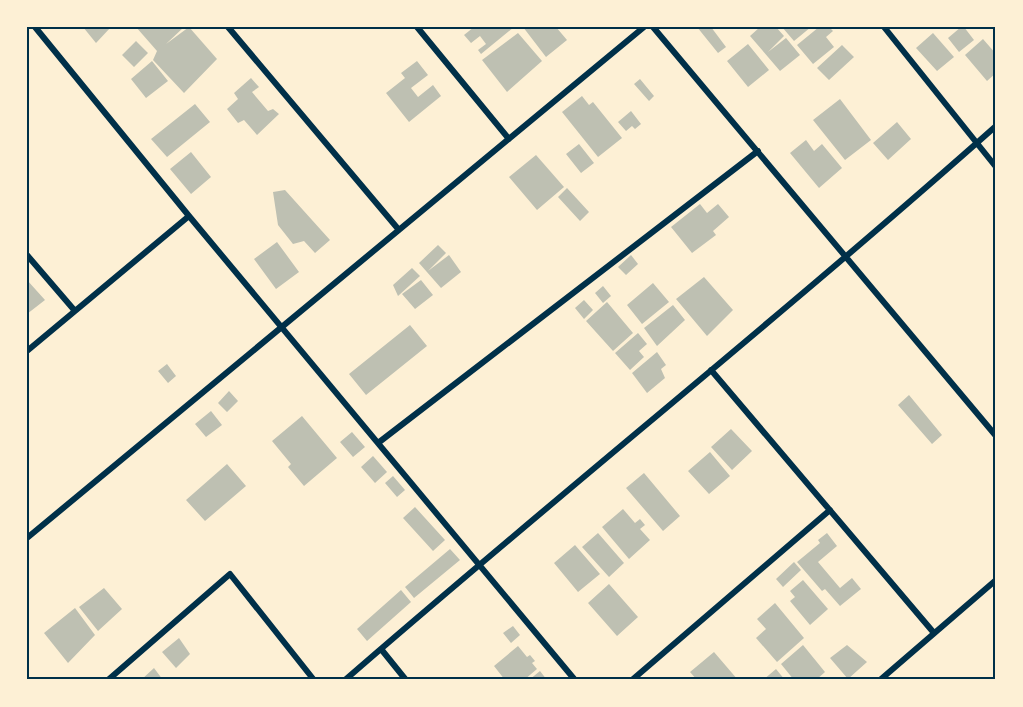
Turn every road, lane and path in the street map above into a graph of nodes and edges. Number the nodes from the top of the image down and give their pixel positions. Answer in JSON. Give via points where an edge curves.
{"nodes":[{"id":1,"x":35,"y":27,"type":"edge"},
{"id":2,"x":228,"y":27,"type":"edge"},
{"id":3,"x":417,"y":27,"type":"edge"},
{"id":4,"x":644,"y":27,"type":"edge"},
{"id":5,"x":653,"y":27,"type":"edge"},
{"id":6,"x":885,"y":27,"type":"edge"},
{"id":7,"x":996,"y":126,"type":"edge"},
{"id":8,"x":509,"y":139,"type":"junction"},
{"id":9,"x":976,"y":144,"type":"junction"},
{"id":10,"x":758,"y":151,"type":"junction"},
{"id":11,"x":996,"y":167,"type":"edge"},
{"id":12,"x":189,"y":216,"type":"junction"},
{"id":13,"x":399,"y":230,"type":"junction"},
{"id":14,"x":27,"y":255,"type":"edge"},
{"id":15,"x":847,"y":257,"type":"junction"},
{"id":16,"x":75,"y":311,"type":"junction"},
{"id":17,"x":282,"y":327,"type":"junction"},
{"id":18,"x":27,"y":351,"type":"edge"},
{"id":19,"x":711,"y":370,"type":"junction"},
{"id":20,"x":996,"y":436,"type":"edge"},
{"id":21,"x":378,"y":443,"type":"junction"},
{"id":22,"x":830,"y":510,"type":"junction"},
{"id":23,"x":27,"y":538,"type":"edge"},
{"id":24,"x":479,"y":564,"type":"junction"},
{"id":25,"x":996,"y":580,"type":"edge"},
{"id":26,"x":934,"y":633,"type":"junction"},
{"id":27,"x":381,"y":649,"type":"junction"},
{"id":28,"x":108,"y":680,"type":"edge"},
{"id":29,"x":314,"y":680,"type":"edge"},
{"id":30,"x":345,"y":680,"type":"edge"},
{"id":31,"x":406,"y":680,"type":"edge"},
{"id":32,"x":575,"y":680,"type":"edge"},
{"id":33,"x":632,"y":680,"type":"edge"},
{"id":34,"x":880,"y":680,"type":"edge"}],
"edges":[{"from":1,"to":12,"type":"street"},
{"from":2,"to":13,"type":"street"},
{"from":3,"to":8,"type":"street"},
{"from":4,"to":8,"type":"street"},
{"from":5,"to":10,"type":"street"},
{"from":6,"to":9,"type":"street"},
{"from":7,"to":9,"type":"street"},
{"from":8,"to":13,"type":"street"},
{"from":9,"to":11,"type":"street"},
{"from":9,"to":15,"type":"street"},
{"from":10,"to":15,"type":"street"},
{"from":10,"to":21,"type":"street"},
{"from":12,"to":16,"type":"street"},
{"from":12,"to":17,"type":"street"},
{"from":13,"to":17,"type":"street"},
{"from":14,"to":16,"type":"street"},
{"from":15,"to":19,"type":"street"},
{"from":15,"to":20,"type":"street"},
{"from":16,"to":18,"type":"street"},
{"from":17,"to":21,"type":"street"},
{"from":17,"to":23,"type":"street"},
{"from":19,"to":22,"type":"street"},
{"from":19,"to":24,"type":"street"},
{"from":21,"to":24,"type":"street"},
{"from":22,"to":26,"type":"street"},
{"from":22,"to":33,"type":"street"},
{"from":24,"to":27,"type":"street"},
{"from":24,"to":32,"type":"street"},
{"from":25,"to":26,"type":"street"},
{"from":26,"to":34,"type":"street"},
{"from":27,"to":30,"type":"street"},
{"from":27,"to":31,"type":"street"},
{"from":28,"to":29,"type":"street","via":[[230,574]]}]}
